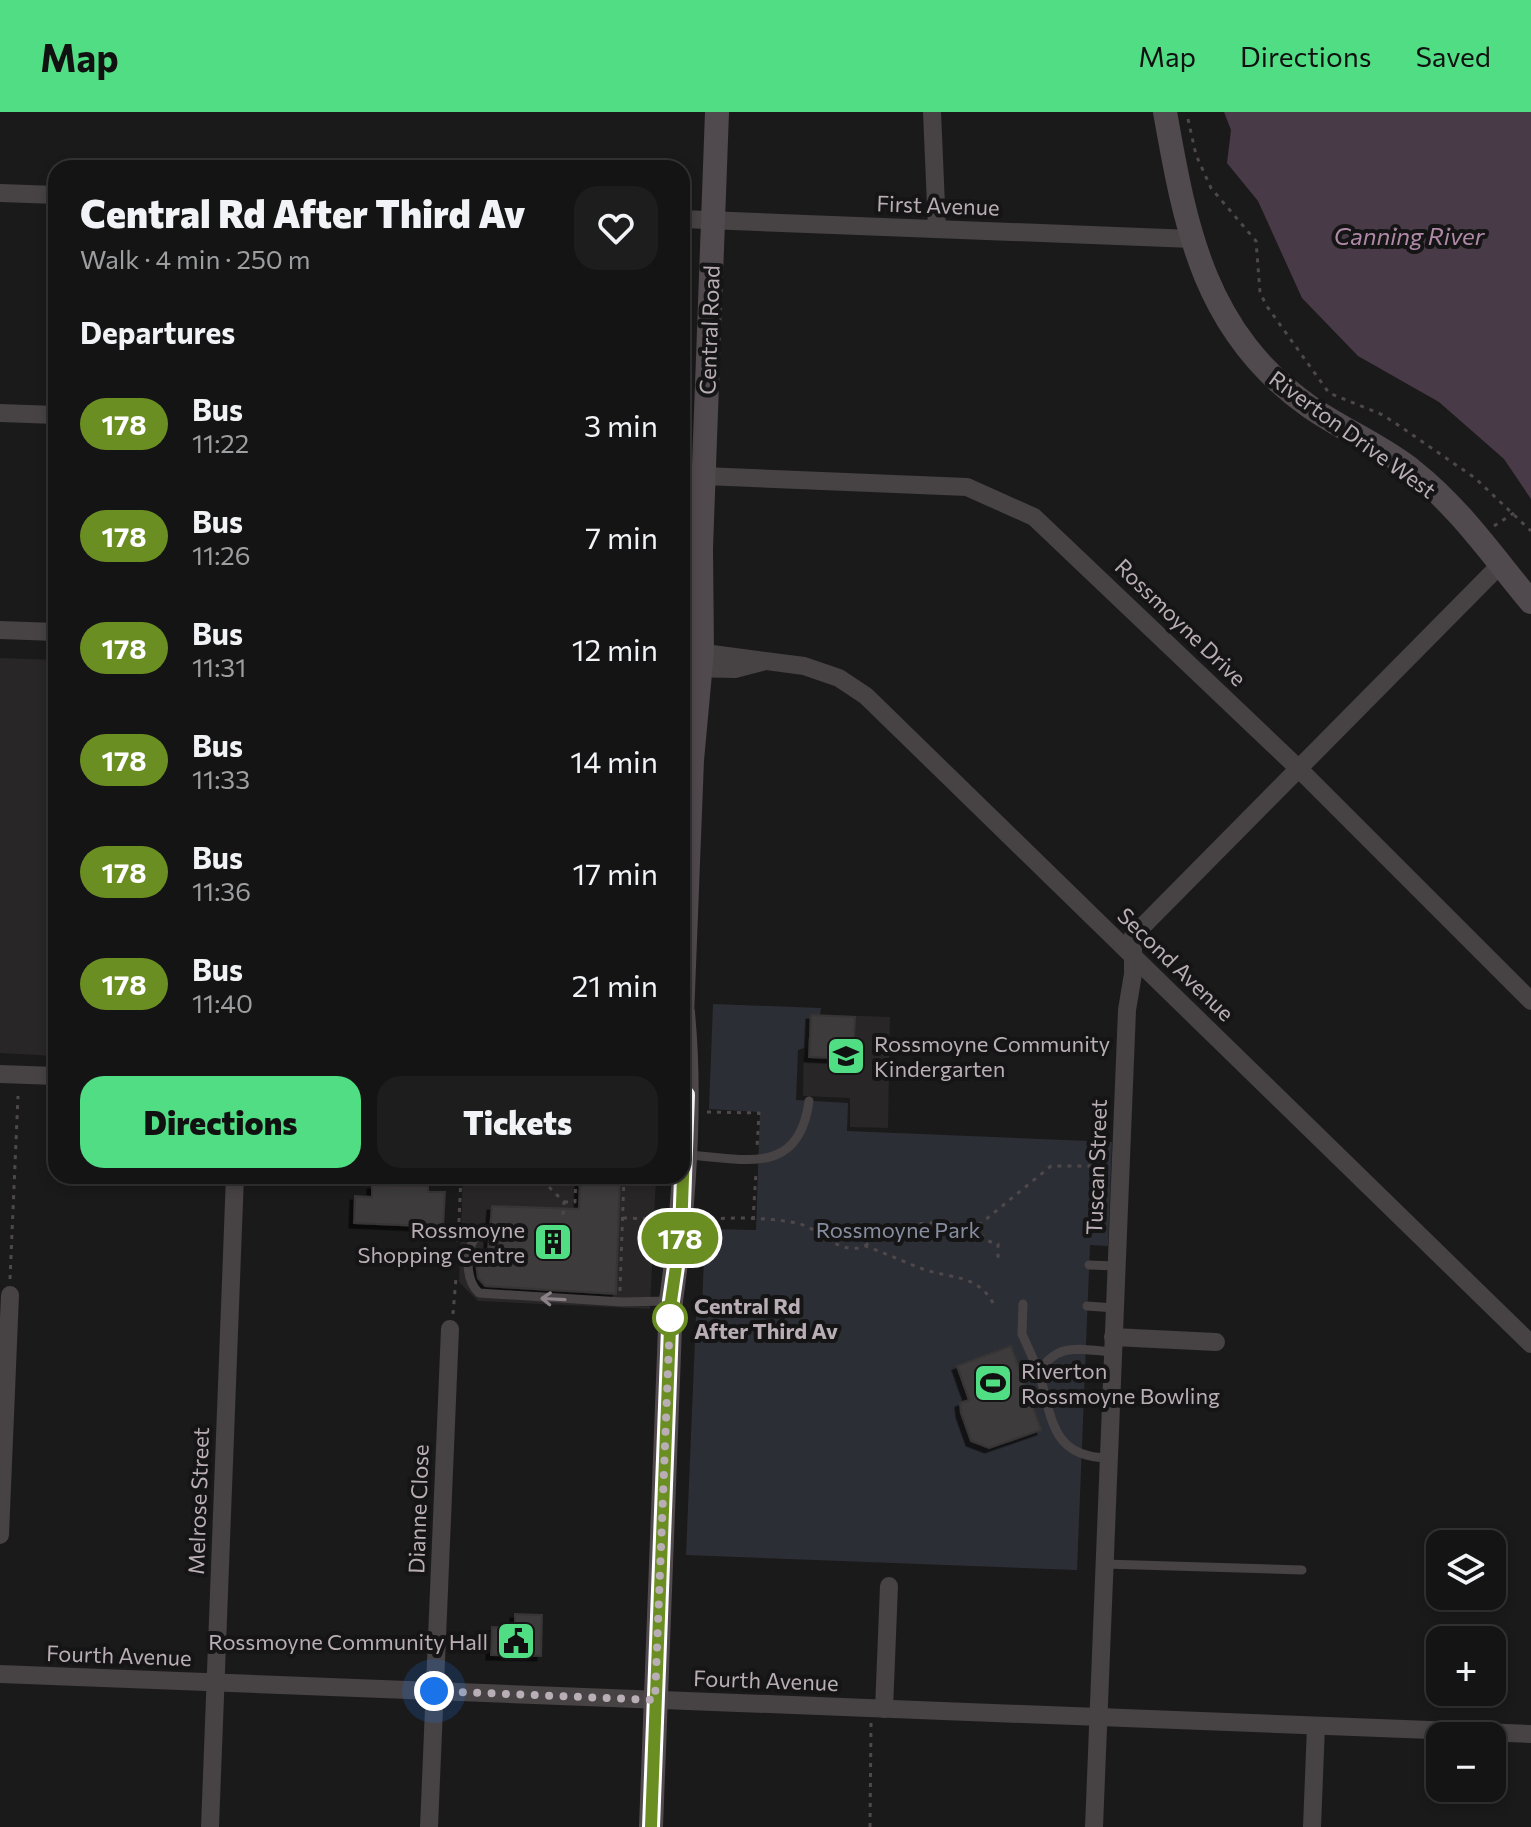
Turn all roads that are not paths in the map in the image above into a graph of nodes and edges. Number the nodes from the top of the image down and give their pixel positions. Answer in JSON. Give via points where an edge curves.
{"nodes":[{"id":1,"x":717,"y":112,"type":"edge"},
{"id":2,"x":932,"y":112,"type":"edge"},
{"id":3,"x":1165,"y":112,"type":"edge"},
{"id":4,"x":0,"y":193,"type":"edge"},
{"id":5,"x":48,"y":195,"type":"edge"},
{"id":6,"x":690,"y":219,"type":"edge"},
{"id":7,"x":713,"y":220,"type":"junction"},
{"id":8,"x":937,"y":229,"type":"junction"},
{"id":9,"x":1192,"y":239,"type":"junction"},
{"id":10,"x":0,"y":413,"type":"edge"},
{"id":11,"x":48,"y":415,"type":"edge"},
{"id":12,"x":704,"y":476,"type":"junction"},
{"id":13,"x":1500,"y":565,"type":"junction"},
{"id":14,"x":1531,"y":602,"type":"edge"},
{"id":15,"x":0,"y":630,"type":"edge"},
{"id":16,"x":48,"y":632,"type":"edge"},
{"id":17,"x":690,"y":659,"type":"edge"},
{"id":18,"x":690,"y":743,"type":"edge"},
{"id":19,"x":1297,"y":767,"type":"junction"},
{"id":20,"x":690,"y":811,"type":"edge"},
{"id":21,"x":1133,"y":956,"type":"junction"},
{"id":22,"x":1531,"y":1001,"type":"edge"},
{"id":23,"x":0,"y":1074,"type":"edge"},
{"id":24,"x":48,"y":1076,"type":"edge"},
{"id":25,"x":809,"y":1101,"type":"dead end"},
{"id":26,"x":690,"y":1156,"type":"edge"},
{"id":27,"x":235,"y":1184,"type":"edge"},
{"id":28,"x":669,"y":1184,"type":"edge"},
{"id":29,"x":683,"y":1184,"type":"edge"},
{"id":30,"x":476,"y":1236,"type":"dead end"},
{"id":31,"x":1089,"y":1265,"type":"dead end"},
{"id":32,"x":1116,"y":1266,"type":"junction"},
{"id":33,"x":10,"y":1295,"type":"road end"},
{"id":34,"x":671,"y":1301,"type":"junction"},
{"id":35,"x":1023,"y":1304,"type":"dead end"},
{"id":36,"x":1087,"y":1306,"type":"dead end"},
{"id":37,"x":1115,"y":1308,"type":"junction"},
{"id":38,"x":450,"y":1329,"type":"dead end"},
{"id":39,"x":1216,"y":1342,"type":"dead end"},
{"id":40,"x":1113,"y":1344,"type":"junction"},
{"id":41,"x":1531,"y":1344,"type":"edge"},
{"id":42,"x":1039,"y":1372,"type":"junction"},
{"id":43,"x":1108,"y":1458,"type":"junction"},
{"id":44,"x":0,"y":1535,"type":"edge"},
{"id":45,"x":1104,"y":1564,"type":"junction"},
{"id":46,"x":1302,"y":1570,"type":"dead end"},
{"id":47,"x":889,"y":1586,"type":"dead end"},
{"id":48,"x":0,"y":1674,"type":"edge"},
{"id":49,"x":215,"y":1683,"type":"junction"},
{"id":50,"x":434,"y":1691,"type":"junction"},
{"id":51,"x":655,"y":1700,"type":"junction"},
{"id":52,"x":876,"y":1708,"type":"junction"},
{"id":53,"x":1098,"y":1717,"type":"junction"},
{"id":54,"x":1316,"y":1726,"type":"junction"},
{"id":55,"x":1531,"y":1734,"type":"edge"},
{"id":56,"x":210,"y":1827,"type":"edge"},
{"id":57,"x":429,"y":1827,"type":"edge"},
{"id":58,"x":651,"y":1827,"type":"edge"},
{"id":59,"x":1094,"y":1827,"type":"edge"},
{"id":60,"x":1312,"y":1827,"type":"edge"}],
"edges":[{"from":1,"to":7,"type":"street","name":"Central Road"},
{"from":2,"to":8,"type":"street"},
{"from":3,"to":9,"type":"street","name":"Riverton Drive West"},
{"from":4,"to":5,"type":"street"},
{"from":6,"to":7,"type":"street","name":"First Avenue"},
{"from":7,"to":8,"type":"street","name":"First Avenue"},
{"from":7,"to":12,"type":"street","name":"Central Road"},
{"from":8,"to":9,"type":"street","name":"First Avenue"},
{"from":9,"to":13,"type":"street","name":"Riverton Drive West","via":[[1218,307],[1257,364],[1312,408],[1412,470],[1461,517]]},
{"from":10,"to":11,"type":"street"},
{"from":12,"to":17,"type":"street","name":"Central Road","via":[[701,548],[690,592]]},
{"from":12,"to":19,"type":"street","name":"Rossmoyne Drive","via":[[967,487],[997,498],[1055,534]]},
{"from":13,"to":14,"type":"street","name":"Riverton Drive West"},
{"from":13,"to":19,"type":"street","name":"Tuscan Street"},
{"from":15,"to":16,"type":"street"},
{"from":17,"to":21,"type":"street","name":"Second Avenue","via":[[735,654],[804,666],[839,678],[866,696]]},
{"from":18,"to":20,"type":"street","name":"Central Road"},
{"from":19,"to":21,"type":"street","name":"Tuscan Street","via":[[1133,936]]},
{"from":19,"to":22,"type":"street","name":"Rossmoyne Drive"},
{"from":21,"to":32,"type":"street","name":"Tuscan Street","via":[[1127,992]]},
{"from":21,"to":41,"type":"street","name":"Second Avenue"},
{"from":23,"to":24,"type":"street"},
{"from":25,"to":26,"type":"lane","via":[[799,1135],[776,1157],[753,1162]]},
{"from":27,"to":49,"type":"street","name":"Melrose Street"},
{"from":28,"to":34,"type":"street","name":"Central Road"},
{"from":29,"to":34,"type":"street","name":"Central Road"},
{"from":34,"to":30,"type":"lane","one_way":true,"via":[[479,1293],[469,1276],[470,1245]]},
{"from":31,"to":32,"type":"lane"},
{"from":32,"to":37,"type":"street","name":"Tuscan Street"},
{"from":33,"to":44,"type":"street"},
{"from":34,"to":51,"type":"street","name":"Central Road"},
{"from":35,"to":42,"type":"lane","via":[[1022,1334]]},
{"from":36,"to":37,"type":"lane"},
{"from":37,"to":40,"type":"street","name":"Tuscan Street"},
{"from":38,"to":50,"type":"street","name":"Dianne Close"},
{"from":39,"to":40,"type":"street"},
{"from":40,"to":42,"type":"lane","via":[[1049,1356]]},
{"from":40,"to":43,"type":"street","name":"Tuscan Street"},
{"from":42,"to":43,"type":"lane","via":[[1059,1440],[1079,1455]]},
{"from":43,"to":45,"type":"street","name":"Tuscan Street"},
{"from":45,"to":46,"type":"lane"},
{"from":45,"to":53,"type":"street","name":"Tuscan Street"},
{"from":47,"to":52,"type":"street"},
{"from":48,"to":49,"type":"street","name":"Fourth Avenue"},
{"from":49,"to":50,"type":"street","name":"Fourth Avenue"},
{"from":49,"to":56,"type":"street","name":"Melrose Street"},
{"from":50,"to":51,"type":"street","name":"Fourth Avenue"},
{"from":50,"to":57,"type":"street","name":"Dianne Close"},
{"from":51,"to":52,"type":"street","name":"Fourth Avenue"},
{"from":51,"to":58,"type":"street","name":"Central Road"},
{"from":52,"to":53,"type":"street","name":"Fourth Avenue"},
{"from":53,"to":54,"type":"street","name":"Fourth Avenue"},
{"from":53,"to":59,"type":"street","name":"Tuscan Street"},
{"from":54,"to":55,"type":"street","name":"Fourth Avenue"},
{"from":54,"to":60,"type":"street"}]}
